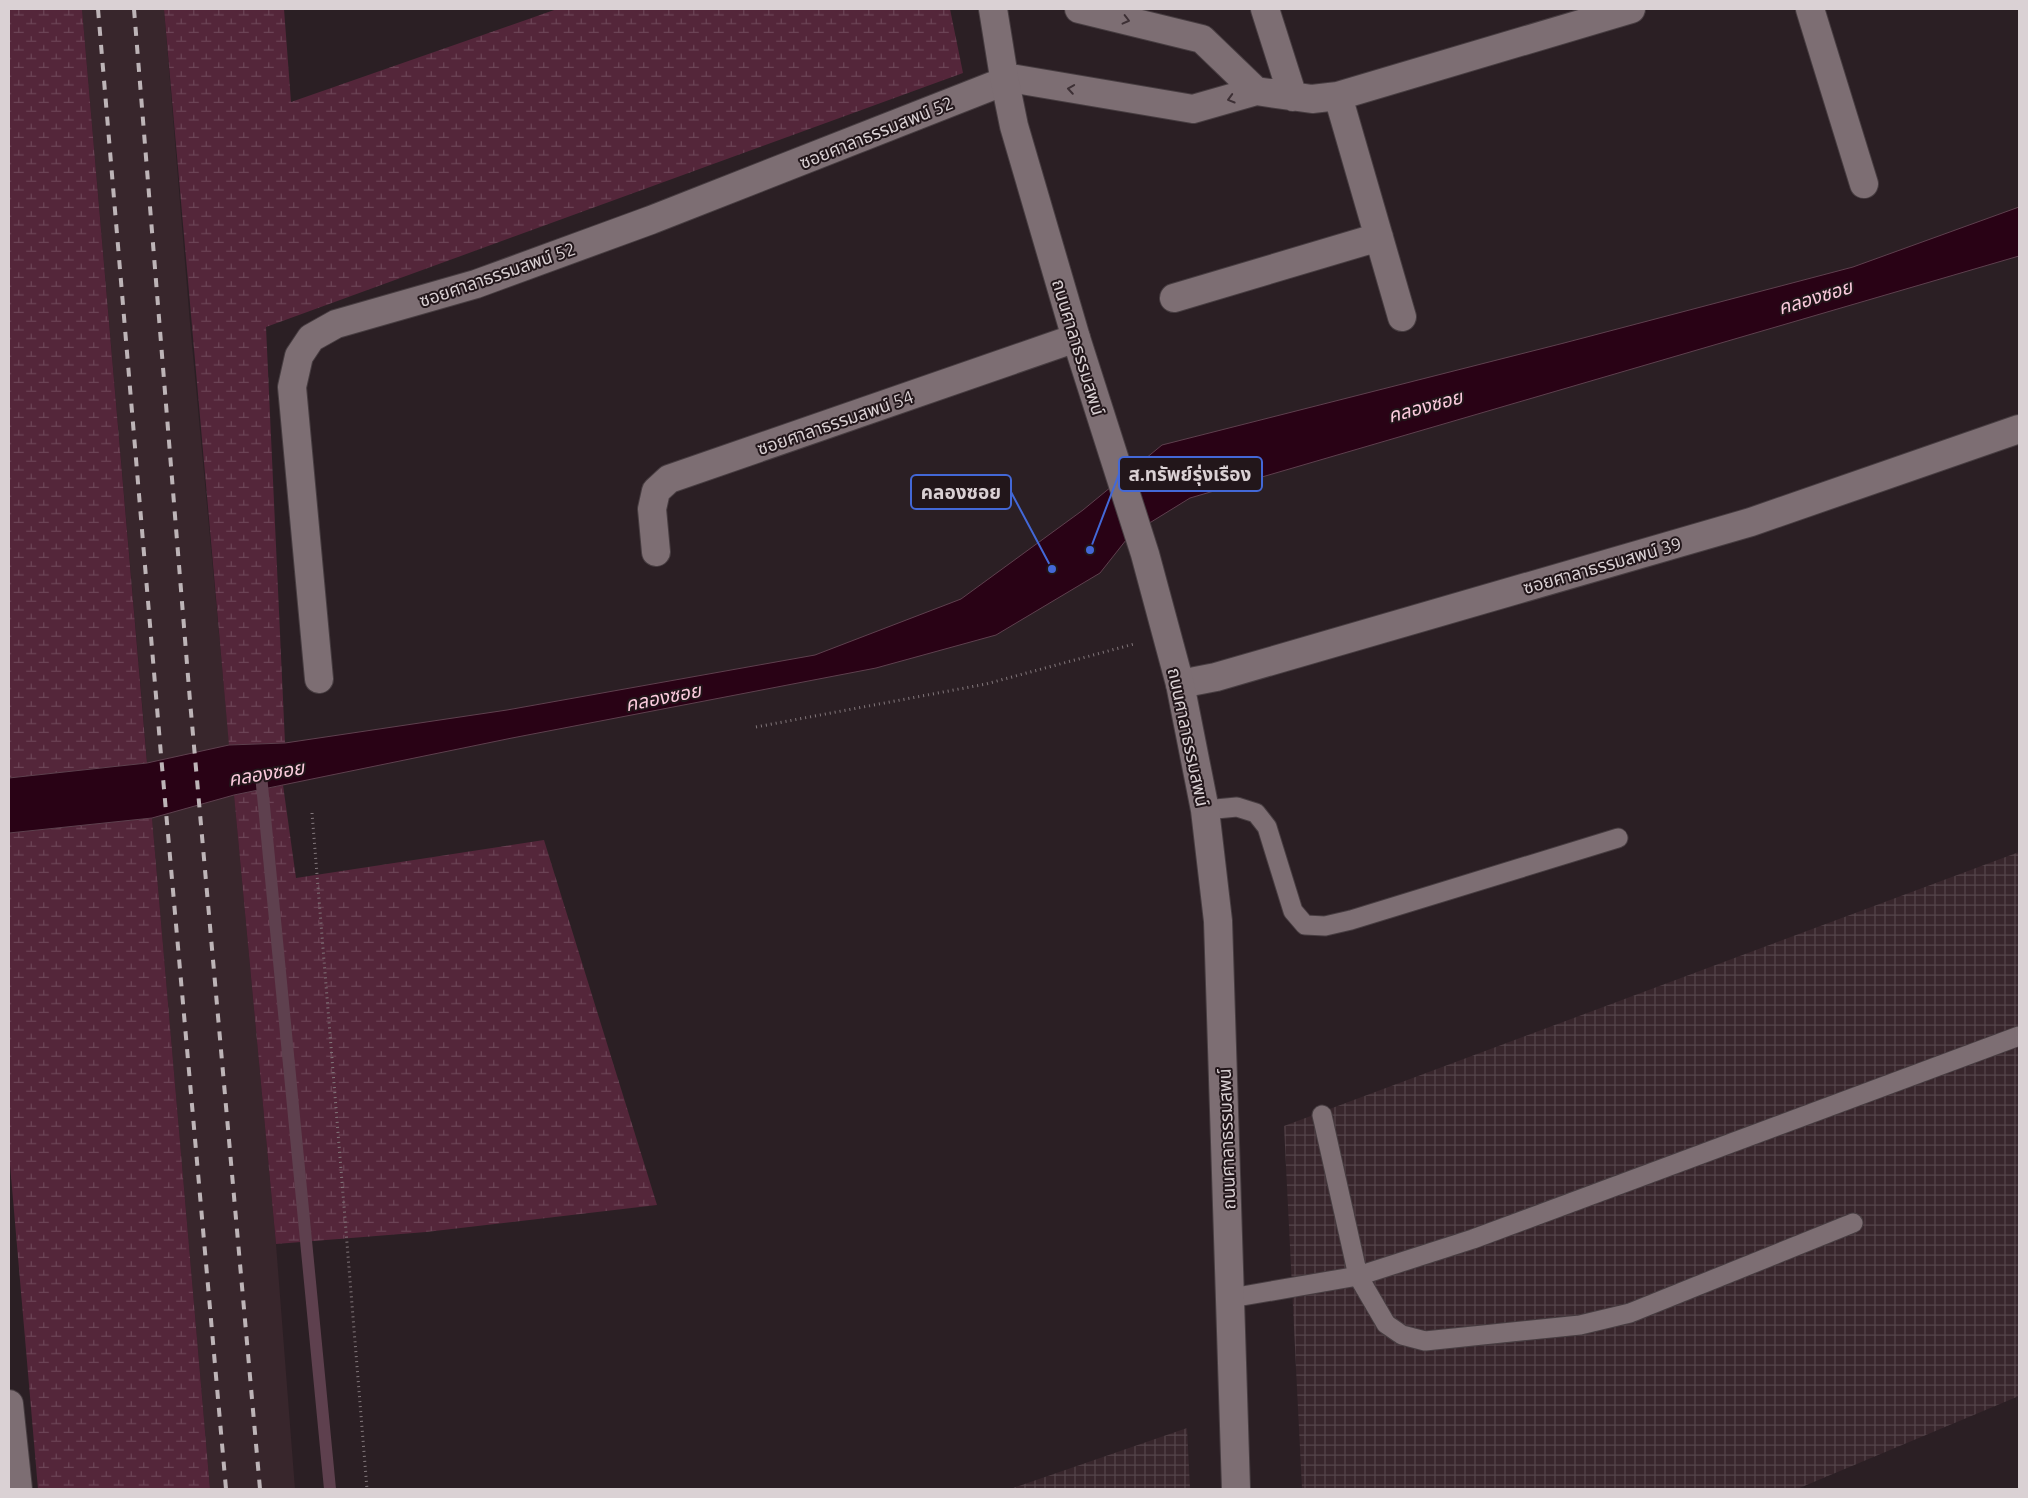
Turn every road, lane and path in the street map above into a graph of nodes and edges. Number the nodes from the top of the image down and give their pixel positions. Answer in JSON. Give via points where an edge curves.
{"nodes":[{"id":1,"x":993,"y":9,"type":"edge"},
{"id":2,"x":1079,"y":9,"type":"edge"},
{"id":3,"x":1265,"y":9,"type":"edge"},
{"id":4,"x":1631,"y":9,"type":"edge"},
{"id":5,"x":1810,"y":9,"type":"edge"},
{"id":6,"x":1567,"y":18,"type":"edge"},
{"id":7,"x":1004,"y":79,"type":"junction"},
{"id":8,"x":1256,"y":91,"type":"junction"},
{"id":9,"x":1293,"y":96,"type":"junction"},
{"id":10,"x":1338,"y":96,"type":"junction"},
{"id":11,"x":1864,"y":184,"type":"dead end"},
{"id":12,"x":1379,"y":237,"type":"junction"},
{"id":13,"x":1174,"y":298,"type":"dead end"},
{"id":14,"x":1402,"y":317,"type":"dead end"},
{"id":15,"x":1076,"y":338,"type":"junction"},
{"id":16,"x":2019,"y":429,"type":"edge"},
{"id":17,"x":656,"y":552,"type":"dead end"},
{"id":18,"x":1166,"y":634,"type":"junction"},
{"id":19,"x":319,"y":679,"type":"dead end"},
{"id":20,"x":1180,"y":684,"type":"junction"},
{"id":21,"x":756,"y":727,"type":"dead end"},
{"id":22,"x":1205,"y":810,"type":"junction"},
{"id":23,"x":312,"y":813,"type":"dead end"},
{"id":24,"x":1618,"y":838,"type":"dead end"},
{"id":25,"x":2019,"y":1036,"type":"edge"},
{"id":26,"x":1322,"y":1115,"type":"dead end"},
{"id":27,"x":1852,"y":1224,"type":"dead end"},
{"id":28,"x":1358,"y":1276,"type":"junction"},
{"id":29,"x":1231,"y":1298,"type":"junction"},
{"id":30,"x":9,"y":1404,"type":"edge"},
{"id":31,"x":18,"y":1489,"type":"edge"},
{"id":32,"x":367,"y":1489,"type":"edge"},
{"id":33,"x":1236,"y":1489,"type":"edge"}],
"edges":[{"from":1,"to":7,"type":"street","name":"ถนนศาลาธรรมสพน์"},
{"from":2,"to":8,"type":"street","one_way":true,"via":[[1202,39]]},
{"from":3,"to":9,"type":"street"},
{"from":4,"to":6,"type":"street"},
{"from":5,"to":11,"type":"street"},
{"from":6,"to":10,"type":"street"},
{"from":8,"to":7,"type":"street","one_way":true,"via":[[1193,110]]},
{"from":7,"to":15,"type":"street","name":"ถนนศาลาธรรมสพน์","via":[[1030,184]]},
{"from":7,"to":19,"type":"street","name":"ซอยศาลาธรรมสพน์ 52","via":[[651,220],[476,284],[336,324],[311,338],[299,356],[292,387]]},
{"from":8,"to":9,"type":"street"},
{"from":9,"to":10,"type":"street","via":[[1312,99]]},
{"from":10,"to":12,"type":"street"},
{"from":12,"to":13,"type":"street"},
{"from":12,"to":14,"type":"street"},
{"from":15,"to":17,"type":"street","name":"ซอยศาลาธรรมสพน์ 54","via":[[669,479],[656,491],[652,509]]},
{"from":15,"to":18,"type":"street","name":"ถนนศาลาธรรมสพน์","via":[[1145,554]]},
{"from":16,"to":20,"type":"street","name":"ซอยศาลาธรรมสพน์ 39","via":[[1751,522],[1216,677]]},
{"from":18,"to":20,"type":"street","name":"ถนนศาลาธรรมสพน์"},
{"from":18,"to":21,"type":"path","via":[[986,684]]},
{"from":20,"to":22,"type":"street","name":"ถนนศาลาธรรมสพน์"},
{"from":22,"to":24,"type":"lane","via":[[1237,806],[1256,813],[1267,827],[1293,911],[1305,925],[1325,926],[1350,920]]},
{"from":22,"to":29,"type":"street","name":"ถนนศาลาธรรมสพน์","via":[[1218,921]]},
{"from":23,"to":32,"type":"path"},
{"from":25,"to":28,"type":"lane","via":[[1474,1239]]},
{"from":26,"to":28,"type":"lane"},
{"from":27,"to":28,"type":"lane","via":[[1630,1312],[1580,1325],[1426,1341],[1402,1335],[1386,1324]]},
{"from":28,"to":29,"type":"lane"},
{"from":29,"to":33,"type":"street","name":"ถนนศาลาธรรมสพน์"},
{"from":30,"to":31,"type":"street"}]}
